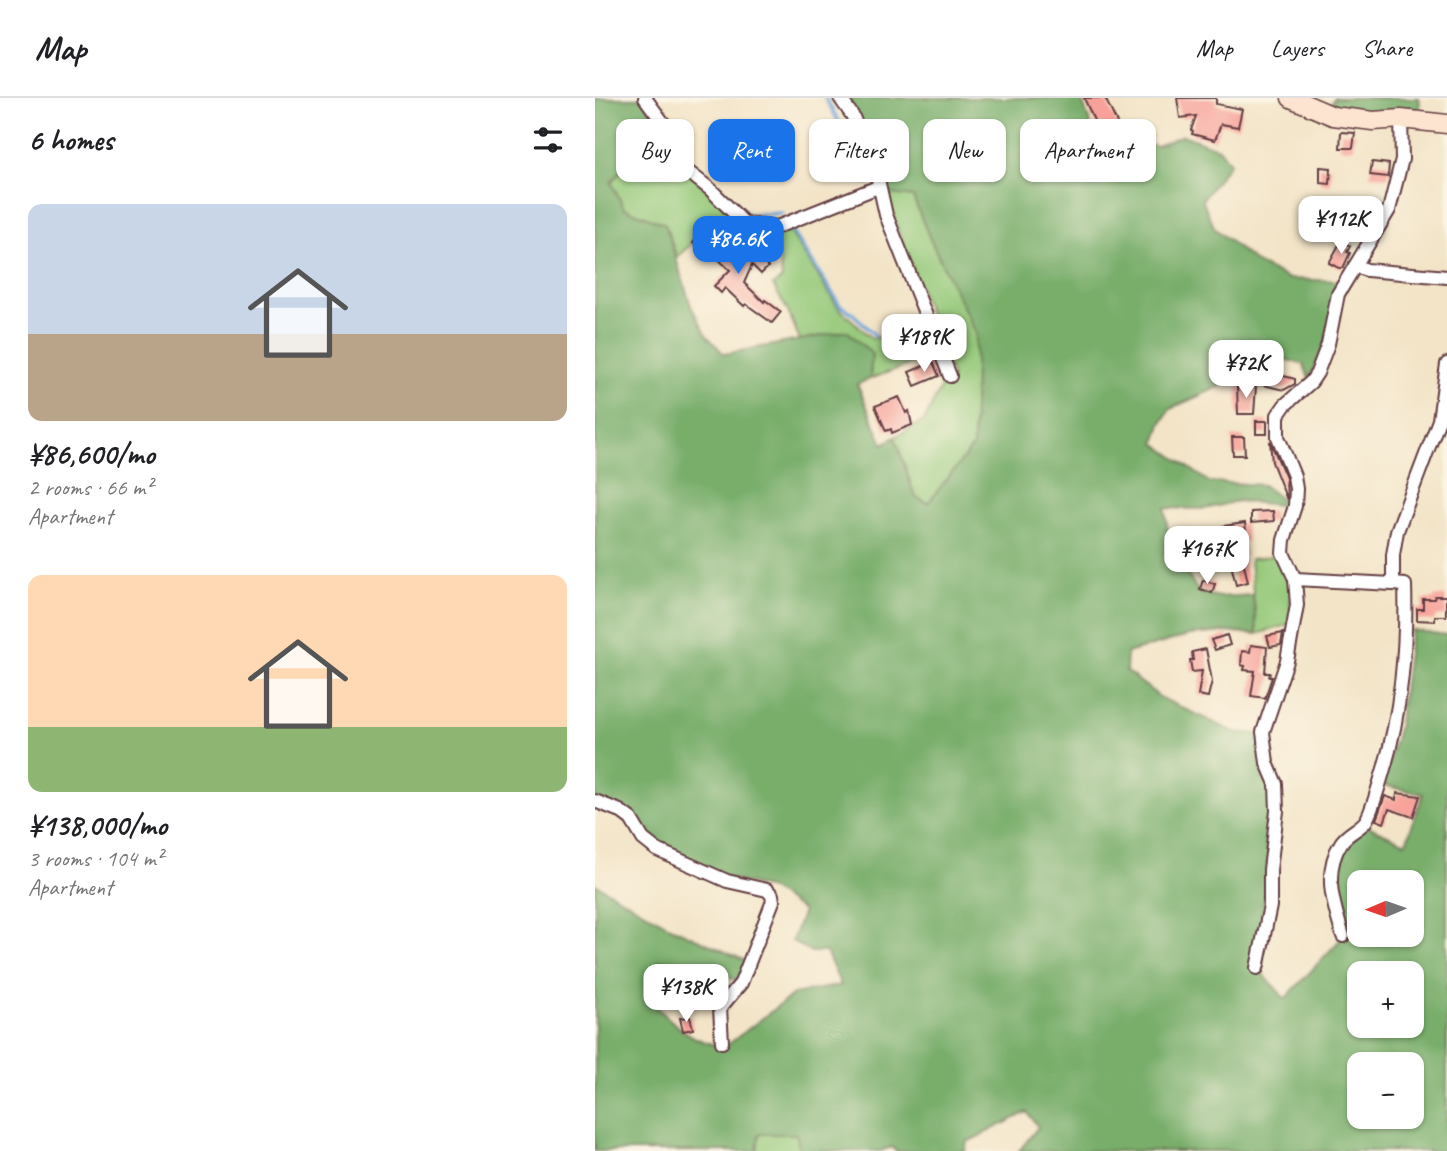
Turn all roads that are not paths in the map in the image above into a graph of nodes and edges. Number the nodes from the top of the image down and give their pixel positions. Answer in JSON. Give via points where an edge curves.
{"nodes":[{"id":1,"x":645,"y":98,"type":"edge"},
{"id":2,"x":840,"y":98,"type":"edge"},
{"id":3,"x":1291,"y":98,"type":"edge"},
{"id":4,"x":1401,"y":119,"type":"junction"},
{"id":5,"x":1447,"y":124,"type":"edge"},
{"id":6,"x":878,"y":187,"type":"junction"},
{"id":7,"x":1355,"y":266,"type":"junction"},
{"id":8,"x":1447,"y":276,"type":"edge"},
{"id":9,"x":1447,"y":364,"type":"edge"},
{"id":10,"x":950,"y":376,"type":"dead end"},
{"id":11,"x":1295,"y":579,"type":"junction"},
{"id":12,"x":1393,"y":584,"type":"junction"},
{"id":13,"x":595,"y":801,"type":"edge"},
{"id":14,"x":1343,"y":936,"type":"dead end"},
{"id":15,"x":1257,"y":968,"type":"dead end"},
{"id":16,"x":722,"y":1042,"type":"dead end"}],
"edges":[{"from":1,"to":6,"type":"street","via":[[664,124],[681,164],[744,223],[777,227]]},
{"from":2,"to":6,"type":"street","via":[[875,166]]},
{"from":3,"to":4,"type":"street","via":[[1333,116]]},
{"from":4,"to":5,"type":"street"},
{"from":4,"to":7,"type":"street","via":[[1402,159],[1393,198]]},
{"from":6,"to":10,"type":"street"},
{"from":7,"to":8,"type":"street"},
{"from":7,"to":11,"type":"street","via":[[1338,294],[1317,373],[1278,415],[1278,436],[1296,489],[1283,554]]},
{"from":9,"to":12,"type":"street","via":[[1439,419],[1397,531]]},
{"from":11,"to":12,"type":"street"},
{"from":11,"to":15,"type":"street","via":[[1296,612],[1287,661],[1263,732],[1267,763],[1276,784],[1277,811],[1270,906]]},
{"from":12,"to":14,"type":"street","via":[[1405,585],[1406,638],[1384,770],[1365,822],[1341,842],[1332,861],[1331,895]]},
{"from":13,"to":16,"type":"street","via":[[631,819],[643,839],[657,849],[727,881],[772,895],[741,983],[720,1008]]}]}
